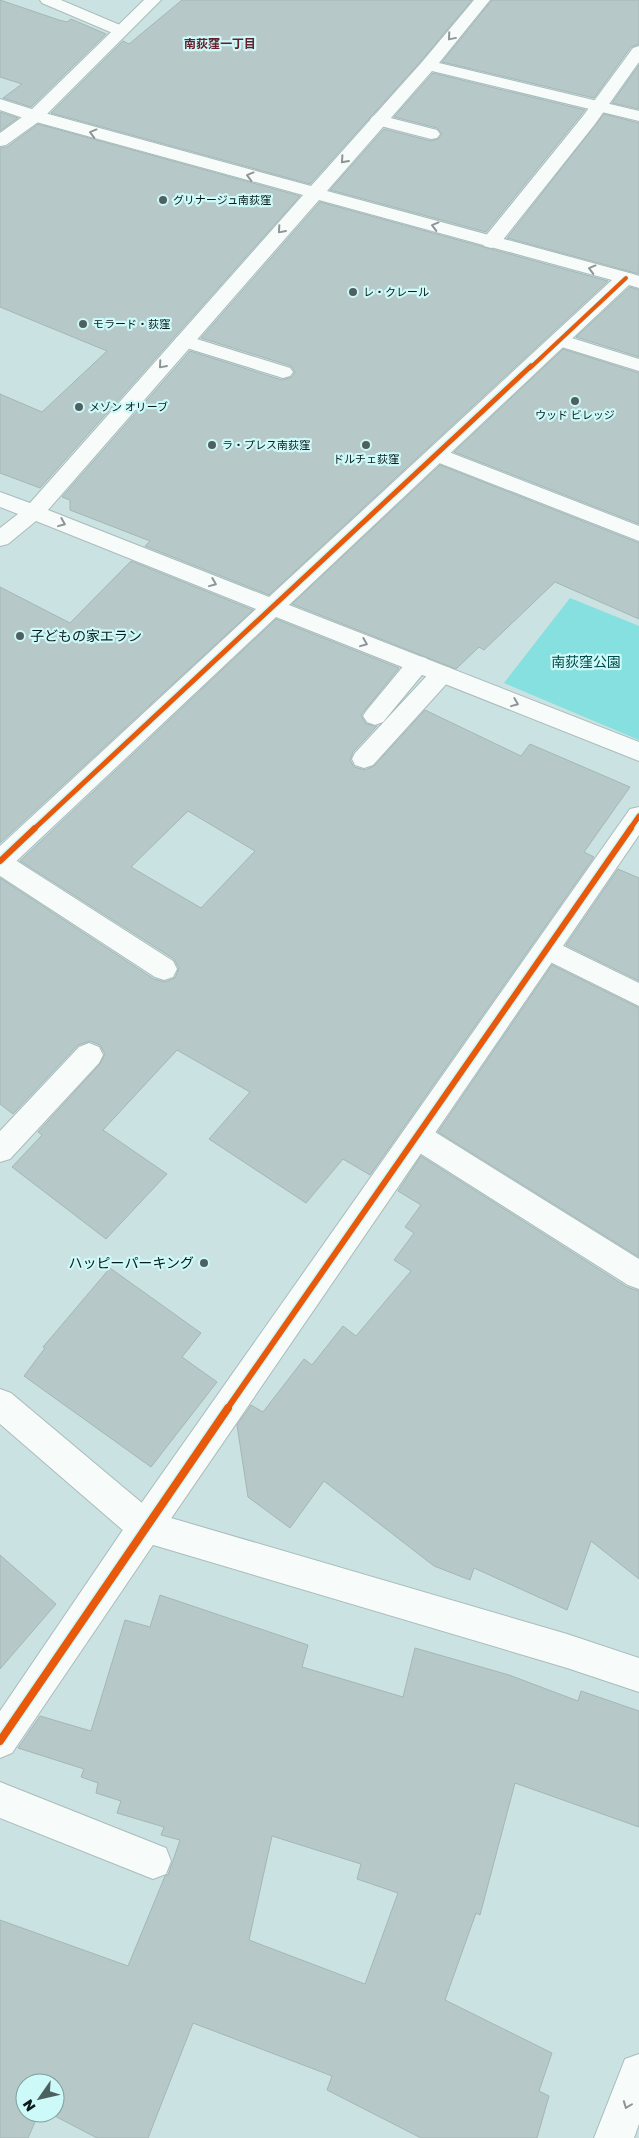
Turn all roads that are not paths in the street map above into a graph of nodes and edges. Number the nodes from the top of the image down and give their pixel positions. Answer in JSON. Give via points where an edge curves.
{"nodes":[{"id":1,"x":48,"y":0,"type":"edge"},
{"id":2,"x":153,"y":0,"type":"edge"},
{"id":3,"x":482,"y":0,"type":"edge"},
{"id":4,"x":120,"y":31,"type":"junction"},
{"id":5,"x":639,"y":51,"type":"edge"},
{"id":6,"x":428,"y":65,"type":"junction"},
{"id":7,"x":0,"y":104,"type":"edge"},
{"id":8,"x":597,"y":106,"type":"junction"},
{"id":9,"x":35,"y":116,"type":"junction"},
{"id":10,"x":639,"y":116,"type":"edge"},
{"id":11,"x":379,"y":120,"type":"junction"},
{"id":12,"x":431,"y":134,"type":"dead end"},
{"id":13,"x":0,"y":142,"type":"edge"},
{"id":14,"x":314,"y":194,"type":"junction"},
{"id":15,"x":491,"y":242,"type":"junction"},
{"id":16,"x":632,"y":280,"type":"edge"},
{"id":17,"x":559,"y":340,"type":"junction"},
{"id":18,"x":184,"y":341,"type":"junction"},
{"id":19,"x":639,"y":365,"type":"edge"},
{"id":20,"x":283,"y":372,"type":"dead end"},
{"id":21,"x":436,"y":454,"type":"junction"},
{"id":22,"x":0,"y":499,"type":"edge"},
{"id":23,"x":34,"y":512,"type":"junction"},
{"id":24,"x":639,"y":534,"type":"edge"},
{"id":25,"x":0,"y":540,"type":"edge"},
{"id":26,"x":273,"y":607,"type":"junction"},
{"id":27,"x":418,"y":664,"type":"junction"},
{"id":28,"x":442,"y":674,"type":"junction"},
{"id":29,"x":375,"y":716,"type":"dead end"},
{"id":30,"x":639,"y":752,"type":"edge"},
{"id":31,"x":364,"y":759,"type":"dead end"},
{"id":32,"x":639,"y":816,"type":"edge"},
{"id":33,"x":0,"y":862,"type":"edge"},
{"id":34,"x":547,"y":949,"type":"junction"},
{"id":35,"x":164,"y":969,"type":"dead end"},
{"id":36,"x":639,"y":995,"type":"edge"},
{"id":37,"x":89,"y":1055,"type":"dead end"},
{"id":38,"x":417,"y":1136,"type":"junction"},
{"id":39,"x":0,"y":1150,"type":"edge"},
{"id":40,"x":639,"y":1275,"type":"edge"},
{"id":41,"x":0,"y":1404,"type":"edge"},
{"id":42,"x":145,"y":1527,"type":"junction"},
{"id":43,"x":639,"y":1675,"type":"edge"},
{"id":44,"x":0,"y":1742,"type":"edge"},
{"id":45,"x":0,"y":1800,"type":"edge"},
{"id":46,"x":153,"y":1861,"type":"dead end"},
{"id":47,"x":639,"y":2072,"type":"edge"},
{"id":48,"x":614,"y":2138,"type":"edge"}],
"edges":[{"from":1,"to":4,"type":"street"},
{"from":2,"to":4,"type":"street"},
{"from":3,"to":6,"type":"street","one_way":true},
{"from":4,"to":9,"type":"street"},
{"from":5,"to":8,"type":"street"},
{"from":6,"to":8,"type":"street"},
{"from":6,"to":11,"type":"street"},
{"from":7,"to":9,"type":"street"},
{"from":8,"to":10,"type":"street"},
{"from":8,"to":15,"type":"street"},
{"from":9,"to":13,"type":"street"},
{"from":14,"to":9,"type":"street","one_way":true},
{"from":11,"to":12,"type":"street"},
{"from":11,"to":14,"type":"street","one_way":true},
{"from":15,"to":14,"type":"street","one_way":true},
{"from":14,"to":18,"type":"street","one_way":true},
{"from":16,"to":15,"type":"street","one_way":true},
{"from":16,"to":17,"type":"street"},
{"from":17,"to":19,"type":"street"},
{"from":17,"to":21,"type":"street"},
{"from":18,"to":20,"type":"street"},
{"from":18,"to":23,"type":"street","one_way":true},
{"from":21,"to":24,"type":"street"},
{"from":21,"to":26,"type":"street"},
{"from":22,"to":23,"type":"street"},
{"from":23,"to":25,"type":"street"},
{"from":23,"to":26,"type":"street","one_way":true},
{"from":26,"to":27,"type":"street","one_way":true},
{"from":26,"to":33,"type":"street"},
{"from":27,"to":28,"type":"street"},
{"from":27,"to":29,"type":"street"},
{"from":28,"to":30,"type":"street","one_way":true},
{"from":28,"to":31,"type":"street"},
{"from":32,"to":34,"type":"street"},
{"from":33,"to":35,"type":"street"},
{"from":34,"to":36,"type":"street"},
{"from":34,"to":38,"type":"street"},
{"from":37,"to":39,"type":"street"},
{"from":38,"to":40,"type":"street"},
{"from":38,"to":42,"type":"street"},
{"from":41,"to":42,"type":"street"},
{"from":42,"to":43,"type":"street"},
{"from":42,"to":44,"type":"street"},
{"from":45,"to":46,"type":"street"},
{"from":47,"to":48,"type":"street","one_way":true}]}
